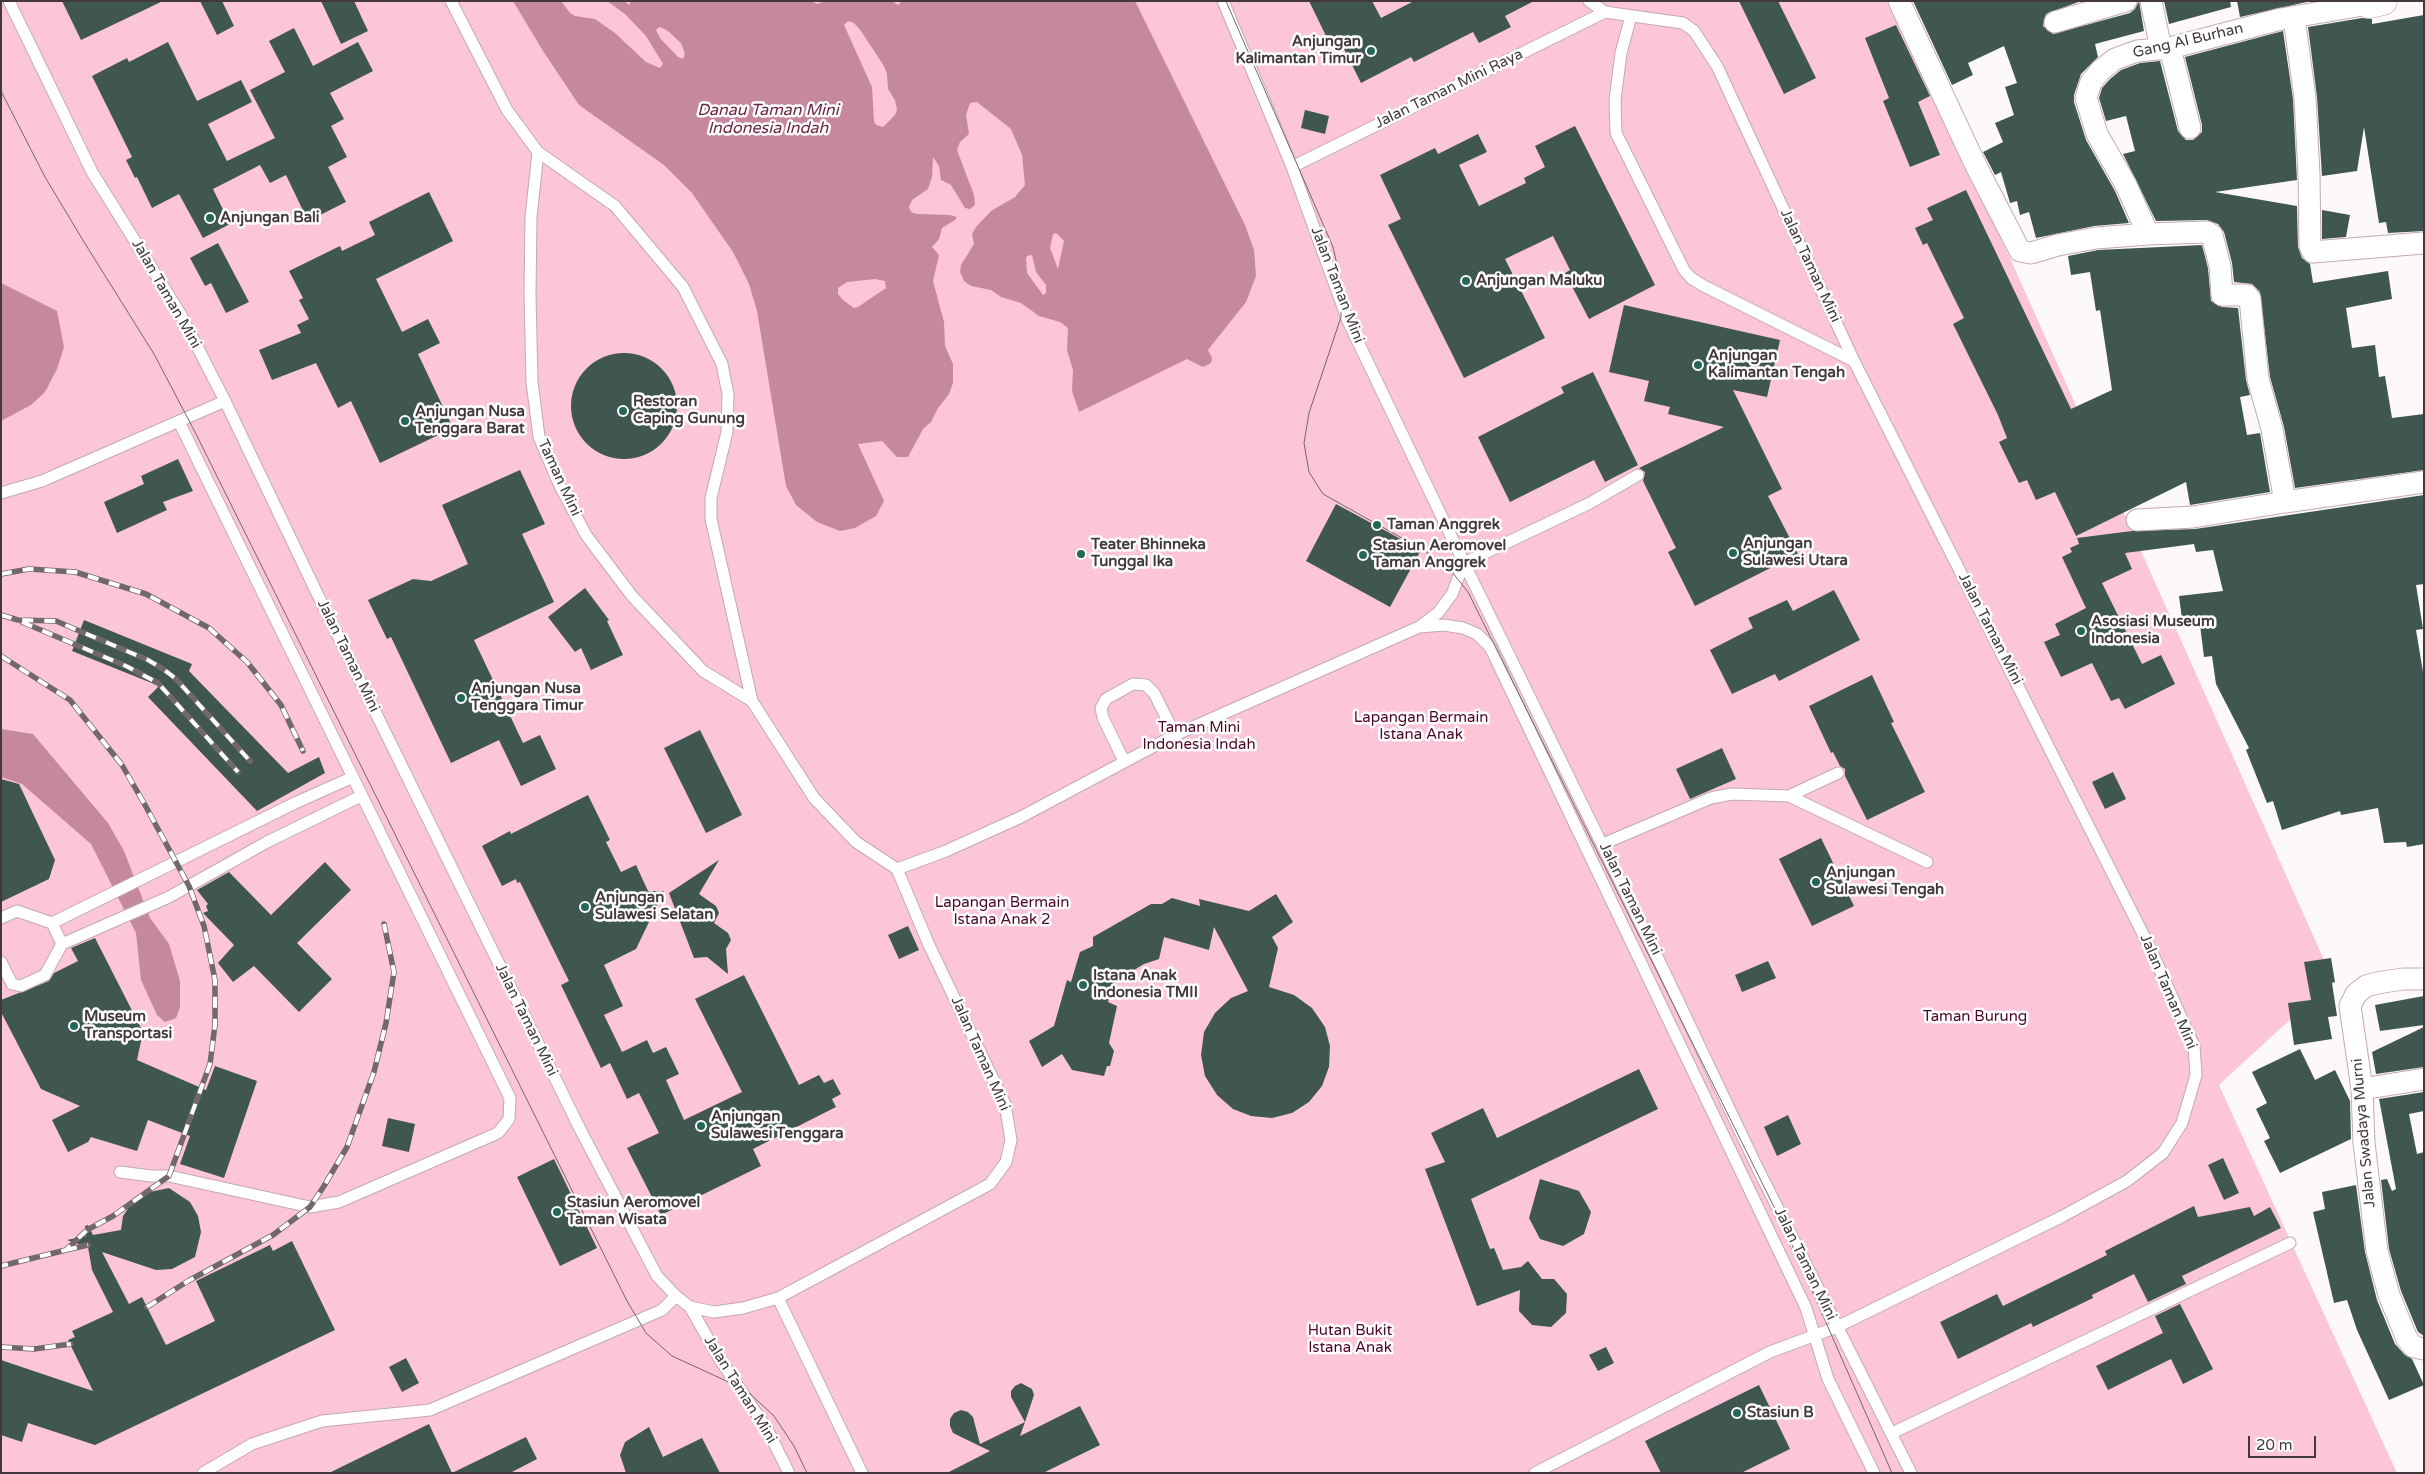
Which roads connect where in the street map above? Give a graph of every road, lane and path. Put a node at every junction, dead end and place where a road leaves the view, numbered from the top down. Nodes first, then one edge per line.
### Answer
1 (9, 1) edge
2 (450, 1) edge
3 (1223, 1) edge
4 (1589, 1) edge
5 (1899, 1) edge
6 (2126, 1) edge
7 (2150, 1) edge
8 (2374, 2) edge
9 (1605, 12) junction
10 (1631, 16) junction
11 (2294, 18) junction
12 (2055, 22) dead end
13 (2166, 48) junction
14 (2190, 128) dead end
15 (538, 152) junction
16 (1292, 167) junction
17 (2148, 234) junction
18 (2424, 243) edge
19 (1854, 361) junction
20 (225, 401) junction
21 (179, 422) junction
22 (1638, 475) dead end
23 (2424, 482) edge
24 (1, 493) edge
25 (2285, 502) junction
26 (2137, 520) dead end
27 (1464, 563) junction
28 (1418, 627) junction
29 (752, 700) junction
30 (1175, 735) junction
31 (1124, 761) junction
32 (1838, 773) dead end
33 (353, 777) junction
34 (362, 796) junction
35 (1790, 796) junction
36 (257, 822) junction
37 (267, 842) junction
38 (1603, 844) junction
39 (1927, 862) dead end
40 (897, 869) junction
41 (1, 918) edge
42 (52, 923) junction
43 (62, 944) junction
44 (1, 962) edge
45 (2424, 979) edge
46 (2424, 1079) edge
47 (2362, 1089) junction
48 (120, 1172) dead end
49 (2290, 1243) dead end
50 (676, 1296) junction
51 (778, 1298) junction
52 (690, 1307) junction
53 (1837, 1327) junction
54 (1814, 1334) junction
55 (2415, 1344) edge
56 (1892, 1433) junction
57 (203, 1473) edge
58 (789, 1473) edge
59 (862, 1473) edge
60 (1535, 1473) edge
61 (1874, 1473) edge
62 (1911, 1473) edge

1 - 20 lane, Jalan Taman Mini
2 - 15 lane
3 - 16 lane, Jalan Taman Mini
4 - 9 lane, Jalan Taman Mini
5 - 17 street
6 - 12 street
7 - 13 street
8 - 11 street, Gang Al Burhan
9 - 10 lane, Jalan Taman Mini
9 - 16 lane, Jalan Taman Mini Raya
10 - 19 lane, Jalan Taman Mini
10 - 19 lane
11 - 13 street, Gang Al Burhan
11 - 18 street
13 - 14 street
13 - 17 street, Gang Al Burhan
15 - 29 lane
15 - 29 lane, Taman Mini
16 - 27 lane, Jalan Taman Mini
17 - 25 street
19 - 53 lane, Jalan Taman Mini
20 - 21 lane
20 - 50 lane, Jalan Taman Mini
21 - 24 lane
21 - 33 lane
22 - 27 lane
23 - 25 street
25 - 26 street
27 - 28 lane, Jalan Taman Mini
27 - 38 lane, Jalan Taman Mini
28 - 30 lane, Jalan Taman Mini
28 - 54 lane, Jalan Taman Mini
29 - 40 lane
30 - 31 lane, Jalan Taman Mini
30 - 31 lane
31 - 40 lane, Jalan Taman Mini
32 - 35 lane
33 - 34 lane
33 - 36 lane
34 - 37 lane
34 - 48 lane
35 - 38 lane
35 - 39 lane
36 - 37 lane
36 - 42 lane
37 - 43 lane
38 - 53 lane, Jalan Taman Mini
40 - 51 lane, Jalan Taman Mini
41 - 42 lane
42 - 43 lane
43 - 44 lane
45 - 47 street, Jalan Swadaya Murni
46 - 47 street
47 - 55 street, Jalan Swadaya Murni
49 - 56 lane
50 - 52 lane, Jalan Taman Mini
50 - 57 lane
51 - 52 lane, Jalan Taman Mini
51 - 59 lane
52 - 58 lane, Jalan Taman Mini
53 - 54 lane
53 - 56 lane
54 - 60 lane, Jalan Taman Mini
54 - 61 lane, Jalan Taman Mini
56 - 62 lane

